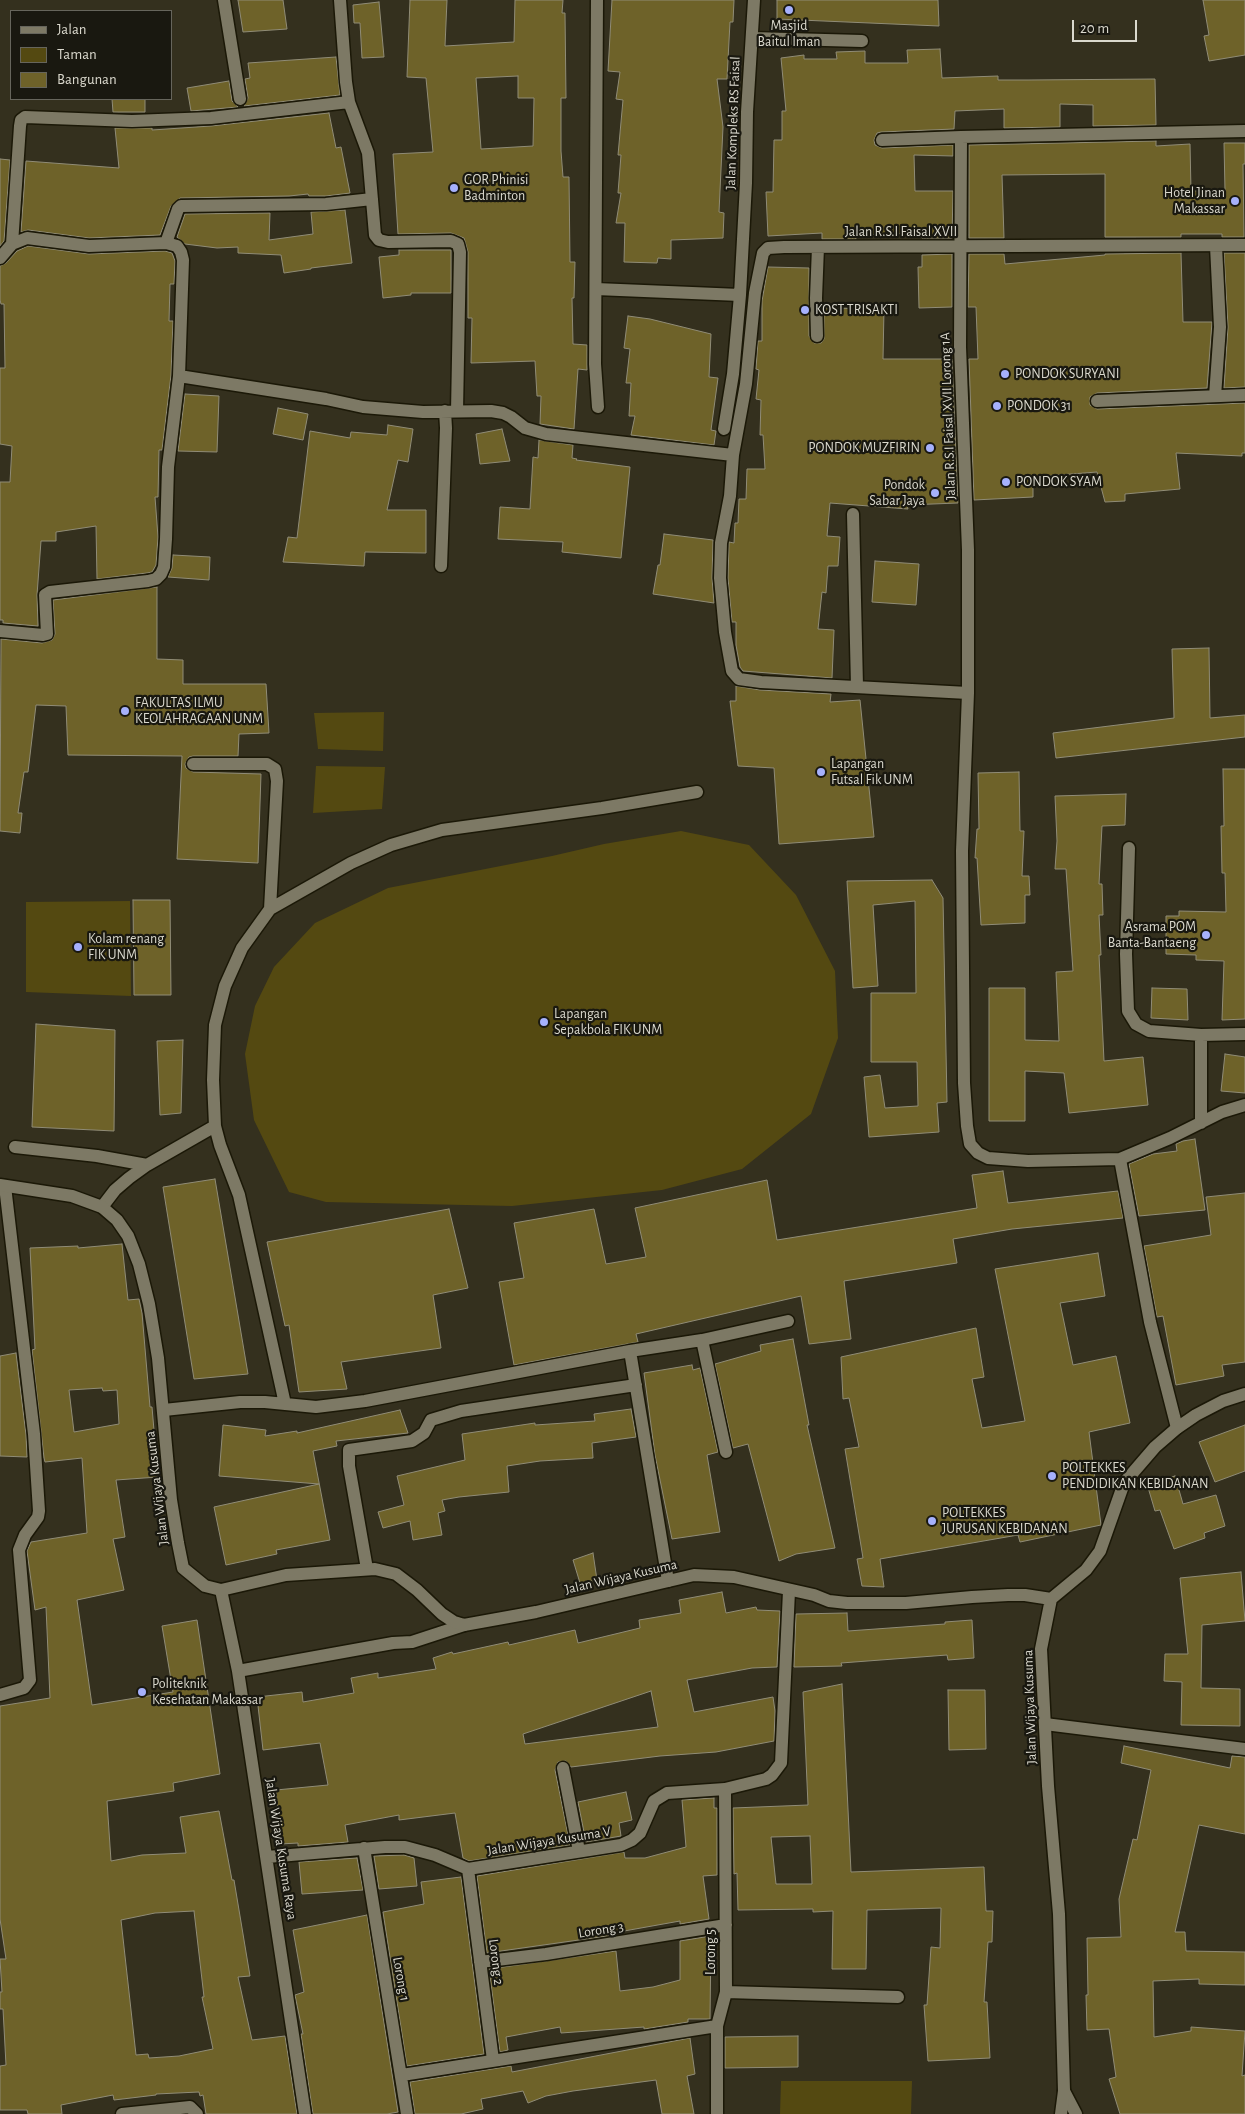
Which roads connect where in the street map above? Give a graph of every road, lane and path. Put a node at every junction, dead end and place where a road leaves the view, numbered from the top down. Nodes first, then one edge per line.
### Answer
1 (224, 0) edge
2 (340, 0) edge
3 (597, 0) edge
4 (754, 0) edge
5 (752, 38) junction
6 (862, 41) dead end
7 (240, 99) dead end
8 (349, 102) junction
9 (1245, 132) edge
10 (962, 137) junction
11 (882, 140) dead end
12 (372, 199) junction
13 (166, 243) junction
14 (12, 244) junction
15 (1245, 245) edge
16 (1216, 246) junction
17 (818, 247) junction
18 (960, 247) junction
19 (0, 258) edge
20 (596, 289) junction
21 (740, 295) junction
22 (817, 336) dead end
23 (179, 376) junction
24 (1245, 395) edge
25 (1215, 396) junction
26 (1097, 401) dead end
27 (598, 407) dead end
28 (451, 411) junction
29 (724, 429) dead end
30 (733, 455) junction
31 (853, 514) dead end
32 (441, 566) dead end
33 (0, 631) edge
34 (856, 686) junction
35 (968, 693) junction
36 (193, 764) dead end
37 (697, 792) dead end
38 (1129, 848) dead end
39 (270, 909) junction
40 (1201, 1034) junction
41 (1245, 1034) edge
42 (1245, 1106) edge
43 (1201, 1123) junction
44 (215, 1126) junction
45 (15, 1147) dead end
46 (1120, 1159) junction
47 (147, 1166) junction
48 (3, 1186) edge
49 (102, 1207) junction
50 (788, 1321) dead end
51 (702, 1340) junction
52 (630, 1351) junction
53 (636, 1384) junction
54 (1245, 1394) edge
55 (285, 1404) junction
56 (164, 1410) junction
57 (1177, 1428) junction
58 (726, 1452) dead end
59 (367, 1569) junction
60 (668, 1581) junction
61 (221, 1590) junction
62 (789, 1591) junction
63 (1051, 1599) junction
64 (464, 1626) junction
65 (238, 1671) junction
66 (0, 1695) edge
67 (1045, 1724) junction
68 (1245, 1749) edge
69 (563, 1768) dead end
70 (725, 1789) junction
71 (364, 1848) junction
72 (579, 1851) junction
73 (267, 1857) junction
74 (468, 1869) junction
75 (726, 1925) junction
76 (480, 1962) junction
77 (726, 1992) junction
78 (898, 1997) dead end
79 (717, 2026) junction
80 (493, 2060) junction
81 (402, 2075) junction
82 (1064, 2091) junction
83 (122, 2114) edge
84 (196, 2114) edge
85 (304, 2114) edge
86 (407, 2114) edge
87 (717, 2114) edge
88 (1061, 2114) edge
89 (1076, 2114) edge

1 - 7 street
2 - 8 street
3 - 20 street
4 - 5 street, Jalan Kompleks RS Faisal
5 - 6 street
5 - 21 street, Jalan Kompleks RS Faisal
8 - 12 street
8 - 14 street
9 - 10 street
10 - 11 street
10 - 18 street, Jalan R.S.I Faisal XVII Lorong 1A
12 - 13 street
12 - 28 street
13 - 14 street
13 - 23 street
14 - 19 street
15 - 16 street, Jalan R.S.I Faisal XVII
16 - 18 street, Jalan R.S.I Faisal XVII
16 - 25 street
17 - 18 street, Jalan R.S.I Faisal XVII
17 - 22 street
17 - 30 street, Jalan R.S.I Faisal XVII
18 - 35 street, Jalan R.S.I Faisal XVII Lorong 1A
20 - 21 street
20 - 27 street
21 - 29 street, Jalan Kompleks RS Faisal
23 - 28 street
23 - 33 street
24 - 25 street
25 - 26 street
28 - 30 street
28 - 32 street
30 - 34 street
31 - 34 street
34 - 35 street
35 - 46 street, Jalan R.S.I Faisal XVII Lorong 1A
36 - 39 street
37 - 39 street
38 - 40 street
39 - 44 street
40 - 41 street
40 - 43 street
42 - 43 street
43 - 46 street
44 - 47 street
44 - 55 street
45 - 47 street
46 - 57 street
47 - 49 street
48 - 49 street, Jalan Wijaya Kusuma
48 - 66 street
49 - 56 street, Jalan Wijaya Kusuma
50 - 51 street
51 - 52 street
51 - 58 street
52 - 53 street
52 - 55 street
53 - 59 street
53 - 60 street
54 - 57 street
55 - 56 street
56 - 61 street, Jalan Wijaya Kusuma
57 - 63 street
59 - 61 street
59 - 64 street
60 - 62 street, Jalan Wijaya Kusuma
60 - 64 street, Jalan Wijaya Kusuma
61 - 65 street, Jalan Wijaya Kusuma Raya
62 - 63 street, Jalan Wijaya Kusuma
62 - 70 street, Jalan Wijaya Kusuma V
63 - 67 street, Jalan Wijaya Kusuma
64 - 65 street, Jalan Wijaya Kusuma
65 - 73 street, Jalan Wijaya Kusuma Raya
67 - 68 street
67 - 82 street, Jalan Wijaya Kusuma
69 - 72 street
70 - 72 street, Jalan Wijaya Kusuma V
70 - 75 street, Lorong 5
71 - 73 street
71 - 74 street
71 - 81 street, Lorong 1
72 - 74 street, Jalan Wijaya Kusuma V
73 - 85 street, Jalan Wijaya Kusuma Raya
74 - 76 street, Lorong 2
75 - 76 street, Lorong 3
75 - 77 street, Lorong 5
76 - 80 street, Lorong 2
77 - 78 street
77 - 79 street, Lorong 5
79 - 80 street
79 - 87 street, Lorong 5
80 - 81 street
81 - 86 street, Lorong 1
82 - 88 street, Jalan Wijaya Kusuma
82 - 89 street
83 - 84 street

